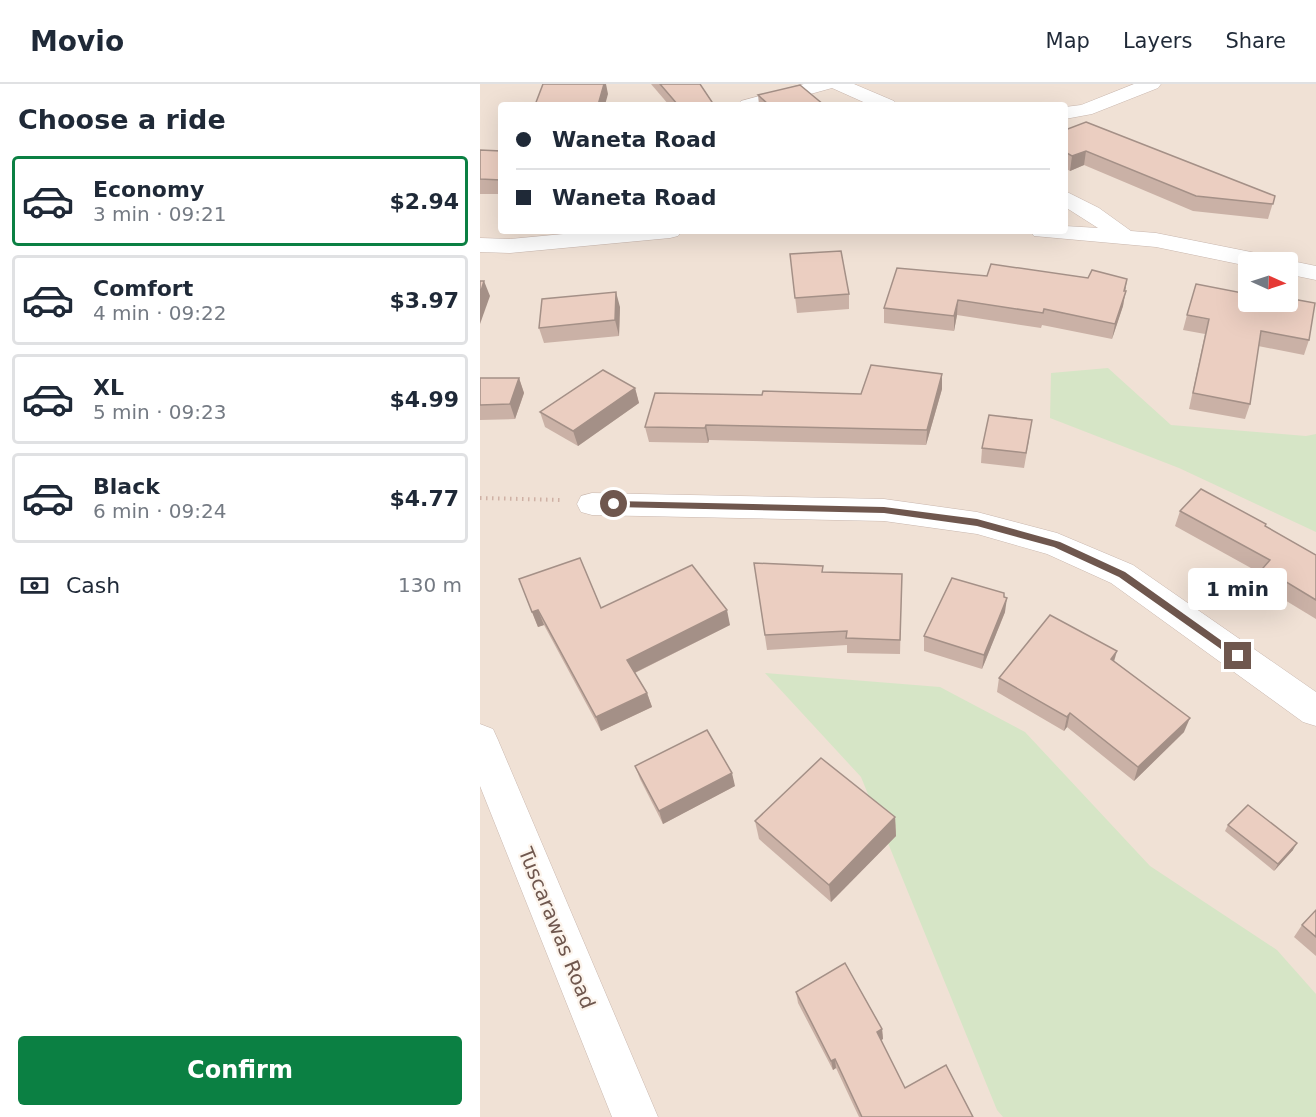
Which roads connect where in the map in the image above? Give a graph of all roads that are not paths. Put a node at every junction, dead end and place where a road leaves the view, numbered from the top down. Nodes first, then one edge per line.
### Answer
1 (826, 84) edge
2 (838, 84) edge
3 (1151, 84) edge
4 (759, 102) edge
5 (880, 102) edge
6 (1068, 113) edge
7 (1068, 200) edge
8 (1068, 233) edge
9 (638, 234) edge
10 (1126, 238) junction
11 (480, 245) edge
12 (1238, 256) edge
13 (1298, 269) edge
14 (1316, 273) edge
15 (592, 504) road end
16 (1316, 711) edge
17 (480, 740) edge
18 (635, 1117) edge

1 - 4 street
2 - 5 street
3 - 6 street
7 - 10 street
8 - 10 street
9 - 11 street
10 - 12 street
13 - 14 street
15 - 16 street
17 - 18 street, Tuscarawas Road

